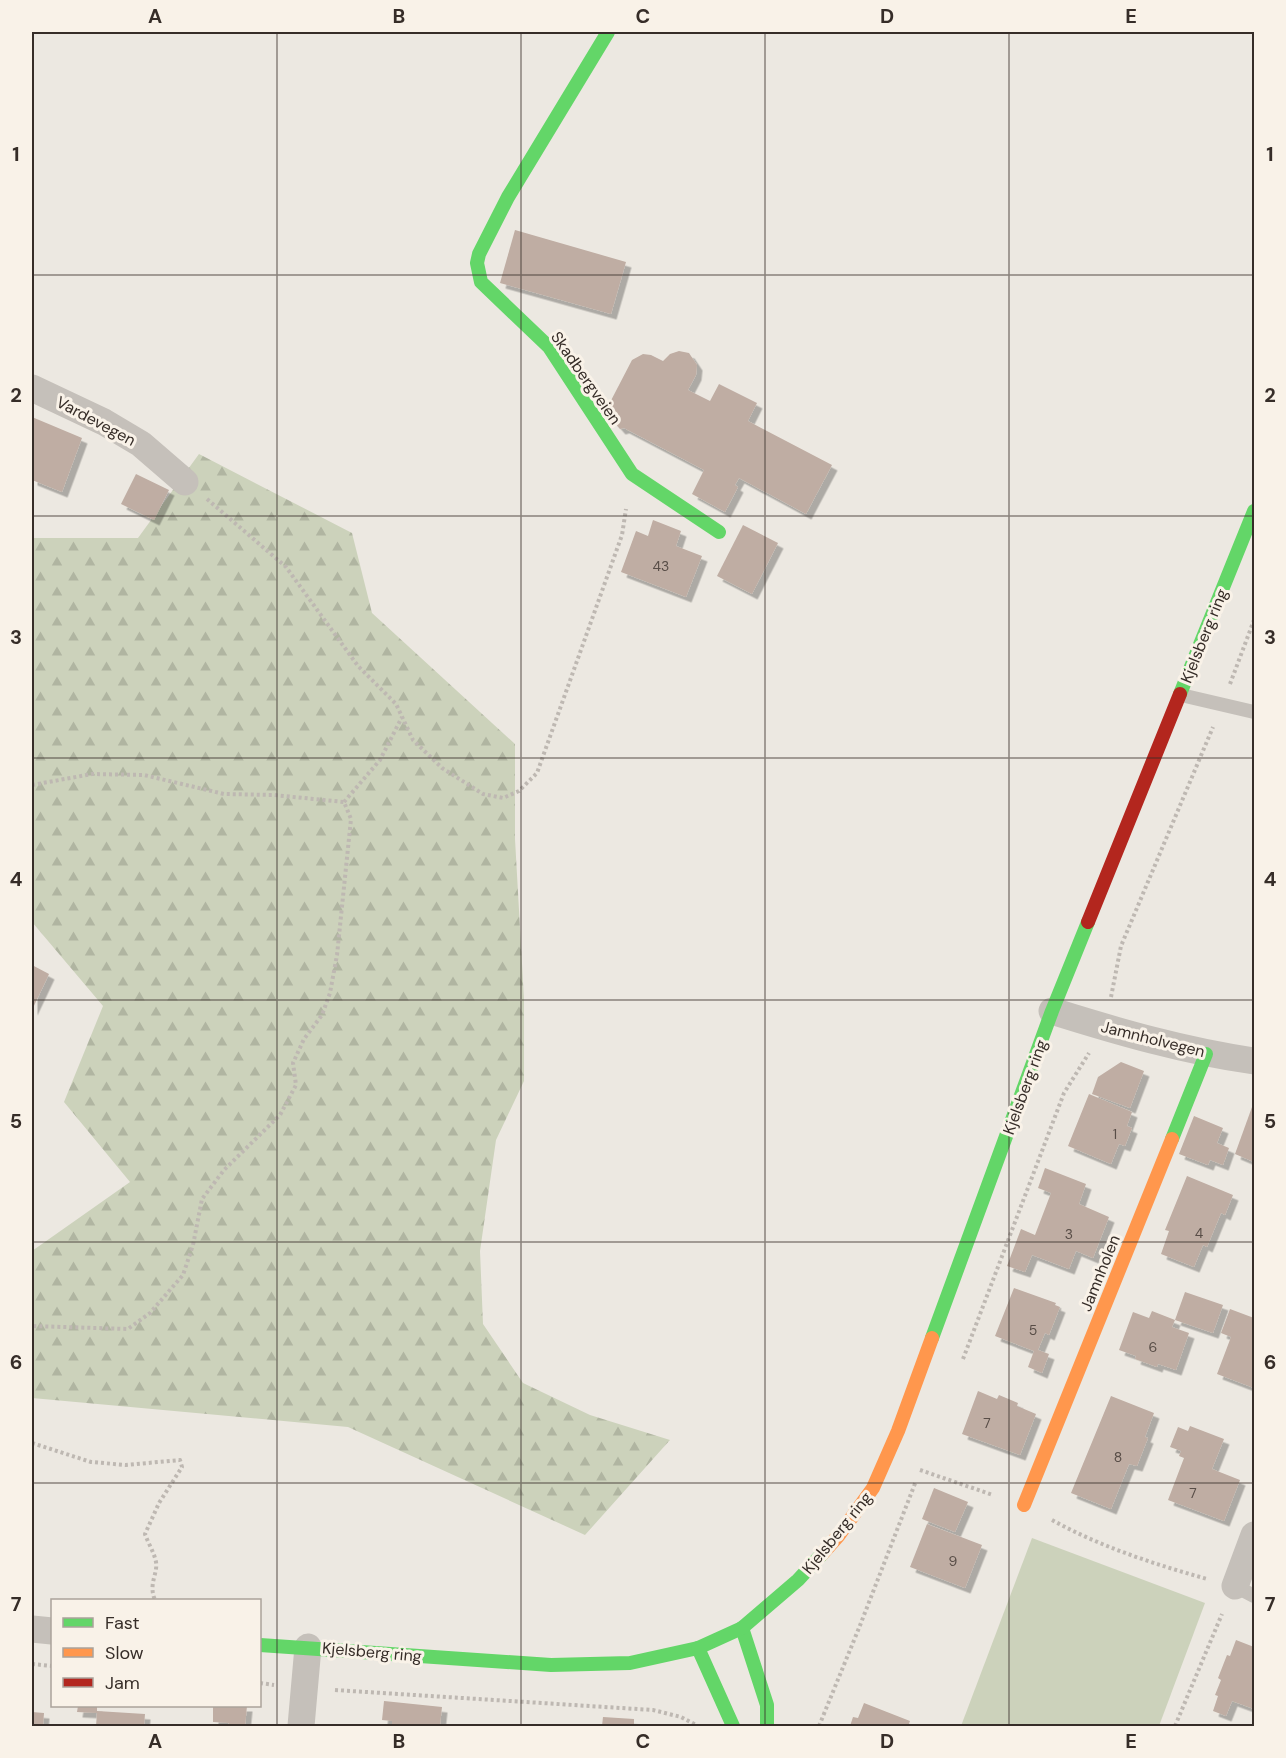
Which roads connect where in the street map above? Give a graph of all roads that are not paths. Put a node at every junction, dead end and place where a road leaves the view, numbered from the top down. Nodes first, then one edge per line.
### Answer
1 (608, 32) edge
2 (32, 388) edge
3 (185, 482) road end
4 (1254, 511) edge
5 (719, 532) dead end
6 (1181, 695) junction
7 (1254, 712) edge
8 (1053, 1011) junction
9 (1206, 1054) junction
10 (1254, 1061) edge
11 (1024, 1505) road end
12 (1254, 1535) edge
13 (1244, 1591) edge
14 (742, 1628) junction
15 (32, 1629) edge
16 (51, 1631) edge
17 (261, 1645) edge
18 (308, 1647) junction
19 (698, 1648) junction
20 (301, 1726) edge
21 (733, 1726) edge
22 (767, 1726) edge

1 - 5 street, Skadbergveien
2 - 3 street, Vardevegen
4 - 6 street, Kjelsberg ring
6 - 7 lane
6 - 8 street, Kjelsberg ring
8 - 9 street, Jamnholvegen
8 - 14 street, Kjelsberg ring
9 - 10 street, Jamnholvegen
9 - 11 street, Jamnholen
12 - 13 street
14 - 19 street, Kjelsberg ring
14 - 22 street
15 - 16 street
17 - 18 street, Kjelsberg ring
18 - 19 street, Kjelsberg ring
18 - 20 street
19 - 21 street

